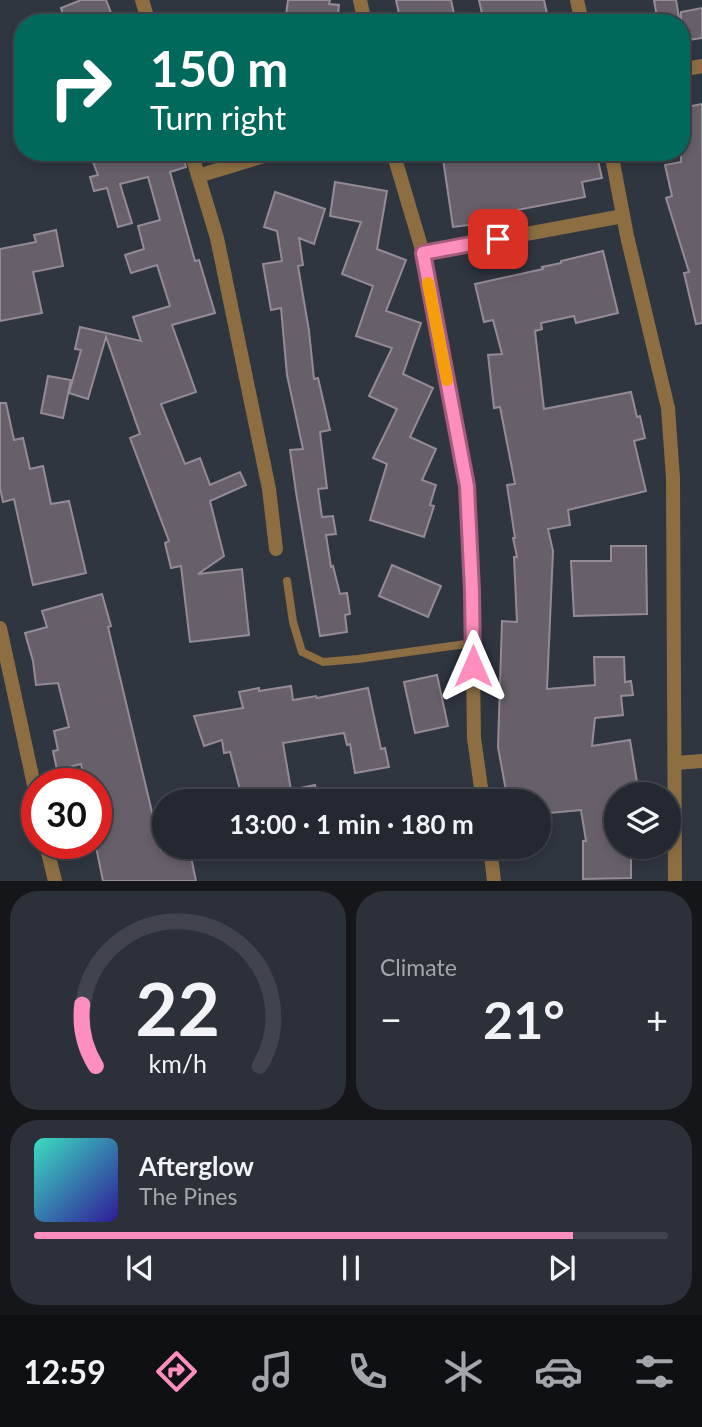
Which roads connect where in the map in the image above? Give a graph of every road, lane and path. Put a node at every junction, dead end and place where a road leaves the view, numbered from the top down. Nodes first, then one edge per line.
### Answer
1 (194, 161) edge
2 (247, 161) edge
3 (396, 161) edge
4 (613, 161) edge
5 (198, 176) junction
6 (623, 216) junction
7 (423, 253) junction
8 (276, 550) dead end
9 (287, 582) dead end
10 (0, 628) edge
11 (473, 643) junction
12 (702, 761) edge
13 (676, 763) junction
14 (30, 768) edge
15 (481, 789) edge
16 (50, 859) edge
17 (491, 859) edge
18 (55, 881) edge
19 (494, 881) edge
20 (676, 881) edge

1 - 5 street
2 - 5 street
3 - 7 street
4 - 6 street
5 - 8 street
6 - 7 street
6 - 13 street
7 - 11 street
9 - 11 lane
10 - 14 street
11 - 15 street
12 - 13 street
13 - 20 street
16 - 18 street
17 - 19 street

